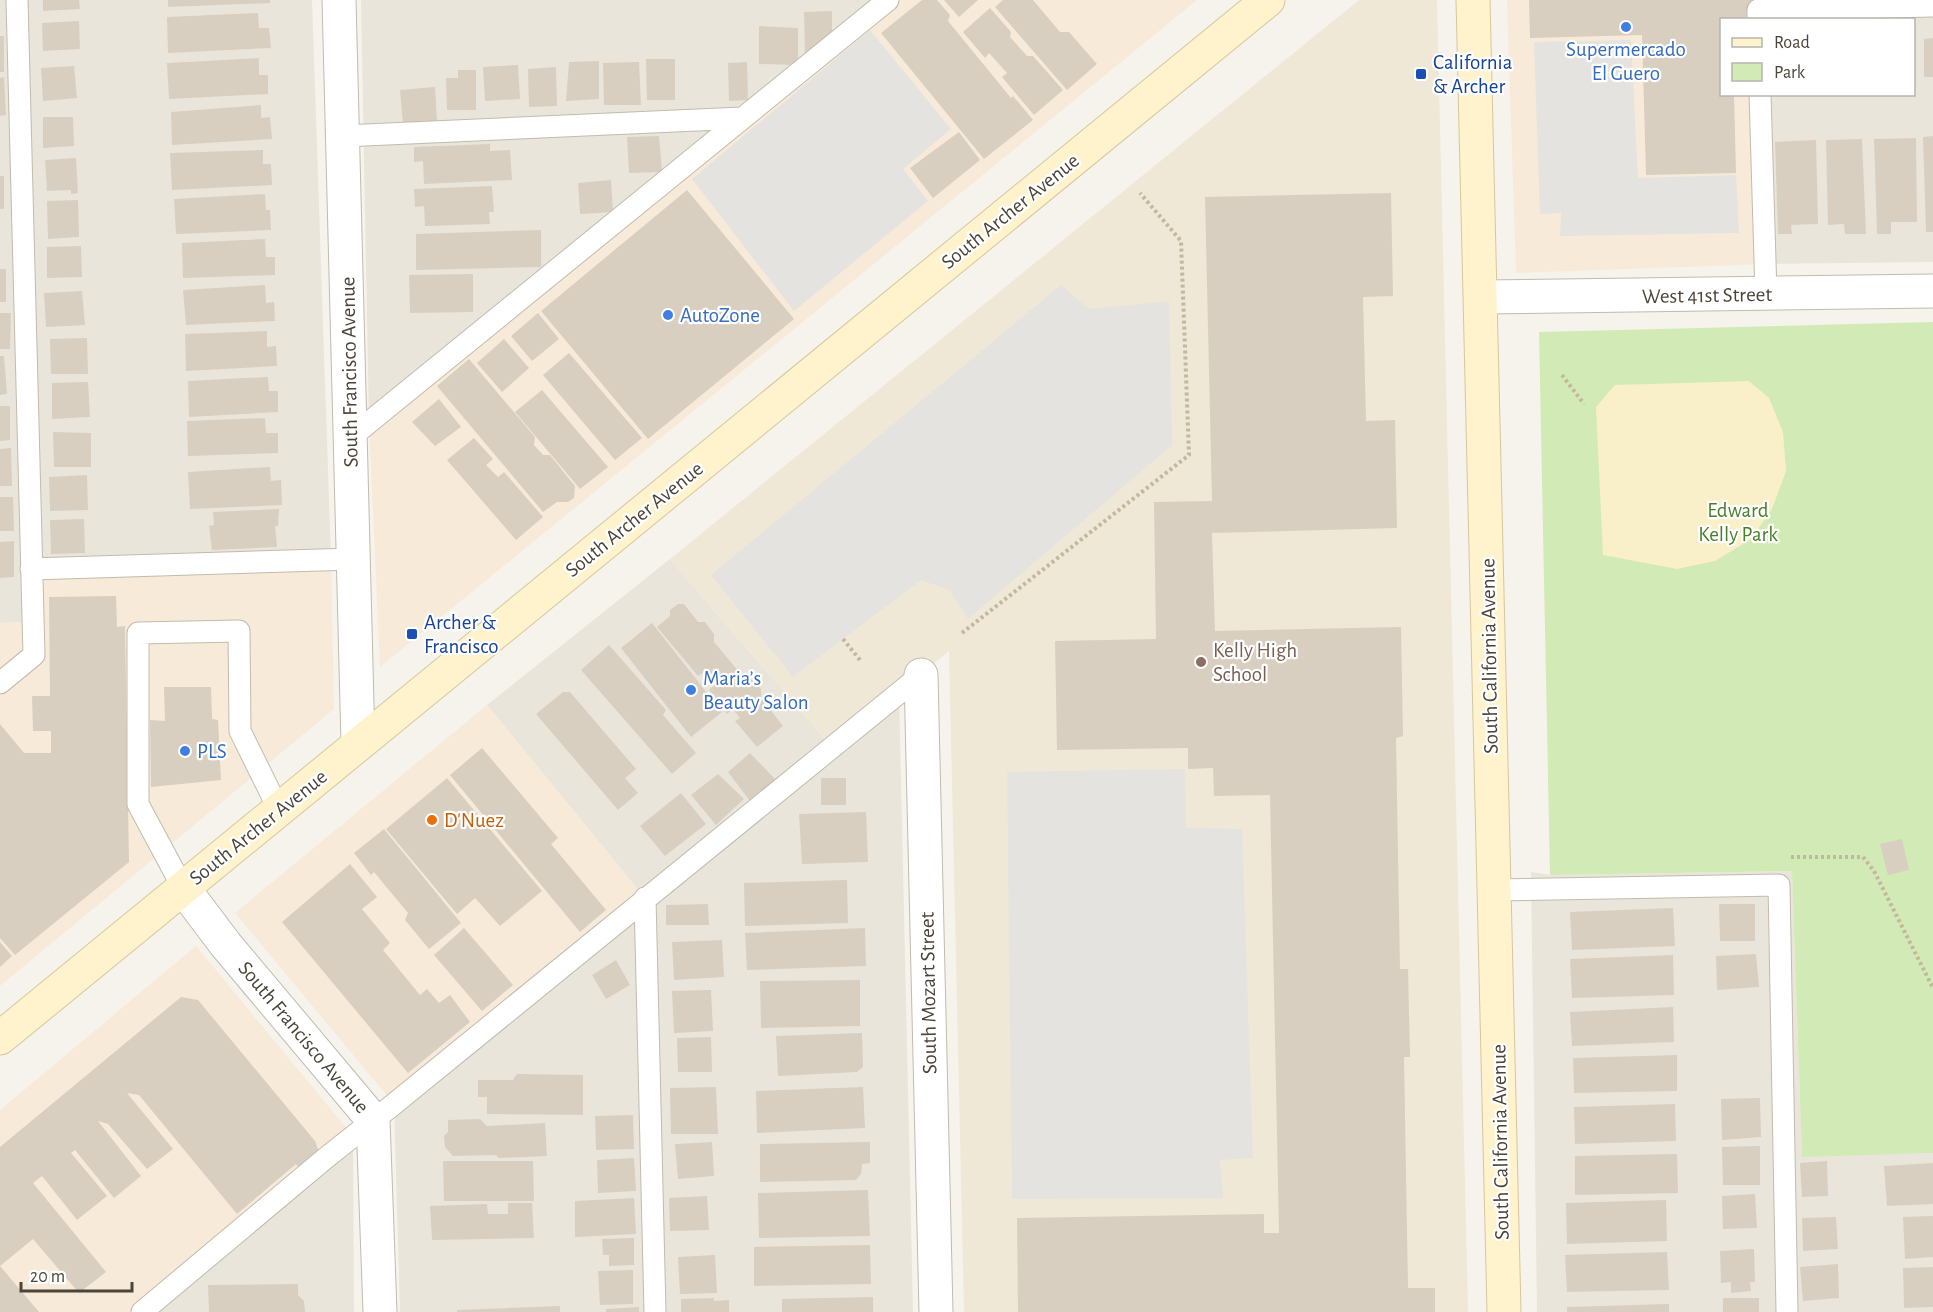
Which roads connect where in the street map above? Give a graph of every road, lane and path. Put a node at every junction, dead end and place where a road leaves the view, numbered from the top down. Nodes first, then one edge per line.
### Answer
1 (17, 0) edge
2 (339, 0) edge
3 (888, 0) edge
4 (1268, 0) edge
5 (1473, 0) edge
6 (1933, 6) edge
7 (1758, 18) edge
8 (1760, 96) edge
9 (742, 118) junction
10 (343, 136) junction
11 (1140, 193) dead end
12 (1933, 291) edge
13 (1766, 294) junction
14 (1480, 297) junction
15 (1562, 375) dead end
16 (1584, 404) dead end
17 (351, 437) junction
18 (354, 559) junction
19 (31, 569) junction
20 (962, 633) dead end
21 (843, 639) dead end
22 (860, 660) dead end
23 (921, 675) joint
24 (0, 683) edge
25 (358, 744) junction
26 (279, 810) junction
27 (183, 888) junction
28 (1494, 890) junction
29 (645, 898) junction
30 (0, 1038) edge
31 (374, 1120) junction
32 (142, 1312) edge
33 (380, 1312) edge
34 (656, 1312) edge
35 (936, 1312) edge
36 (1504, 1312) edge
37 (1787, 1312) edge

1 - 19 lane
2 - 10 street, South Francisco Avenue
3 - 9 lane
4 - 25 main road, South Archer Avenue
5 - 14 main road, South California Avenue
6 - 7 lane
8 - 13 lane
9 - 10 lane
9 - 17 lane
10 - 17 street, South Francisco Avenue
11 - 20 path
12 - 13 street, West 41st Street
13 - 14 street, West 41st Street
14 - 28 main road, South California Avenue
15 - 16 path
17 - 18 street, South Francisco Avenue
18 - 19 lane
18 - 25 street, South Francisco Avenue
19 - 24 lane
21 - 22 path
23 - 29 lane
23 - 35 street, South Mozart Street
25 - 26 main road, South Archer Avenue
26 - 27 main road, South Archer Avenue
26 - 27 lane
27 - 30 main road, South Archer Avenue
27 - 31 street, South Francisco Avenue
28 - 36 main road, South California Avenue
28 - 37 lane
29 - 31 lane
29 - 34 lane
31 - 32 lane
31 - 33 street, South Francisco Avenue

